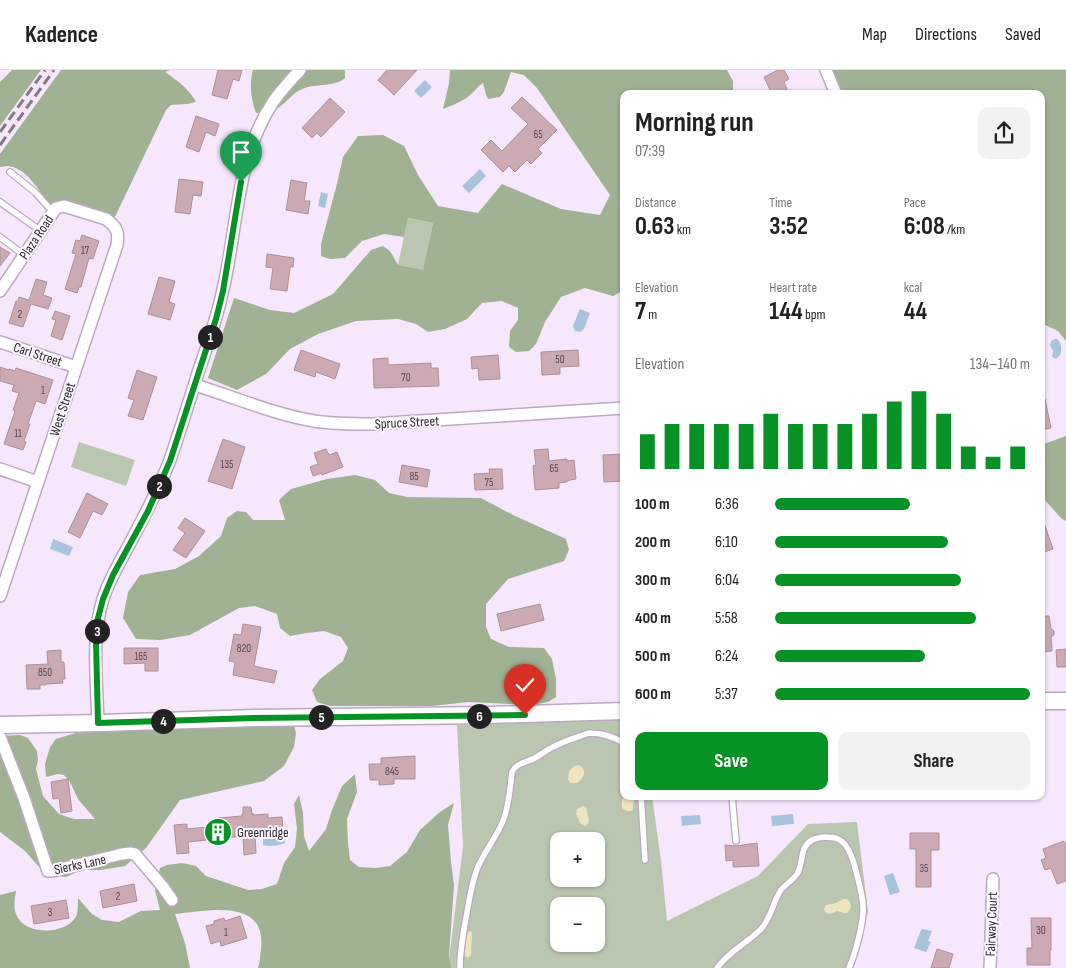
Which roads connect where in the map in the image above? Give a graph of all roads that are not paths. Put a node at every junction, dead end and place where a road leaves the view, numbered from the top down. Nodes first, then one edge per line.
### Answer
1 (300, 70) edge
2 (826, 70) edge
3 (834, 90) edge
4 (10, 172) dead end
5 (0, 202) edge
6 (53, 212) junction
7 (112, 223) joint
8 (41, 231) junction
9 (0, 237) edge
10 (24, 255) junction
11 (0, 291) edge
12 (0, 342) edge
13 (76, 367) junction
14 (194, 385) junction
15 (620, 408) edge
16 (0, 469) edge
17 (38, 482) junction
18 (0, 596) edge
19 (1045, 701) edge
20 (1066, 701) edge
21 (620, 711) edge
22 (98, 723) junction
23 (0, 725) edge
24 (0, 737) edge
25 (620, 741) edge
26 (641, 800) edge
27 (732, 800) edge
28 (736, 841) dead end
29 (645, 860) dead end
30 (993, 879) dead end
31 (172, 900) dead end
32 (460, 968) edge
33 (717, 968) edge
34 (849, 968) edge
35 (990, 968) edge

1 - 14 street
2 - 3 street
4 - 6 lane
5 - 8 lane
6 - 7 street, Plaza Road
6 - 8 street, Plaza Road
7 - 13 street, West Street
8 - 10 street, Plaza Road
9 - 10 lane
10 - 11 street, Plaza Road
12 - 13 street, Carl Street
13 - 17 street, West Street
14 - 15 street, Spruce Street
14 - 22 street
16 - 17 street
17 - 18 street, West Street
19 - 20 main road
21 - 22 main road
22 - 23 main road
24 - 31 street, Sierks Lane
25 - 32 lane
26 - 29 lane
27 - 28 lane
30 - 35 street, Fairway Court
33 - 34 lane

